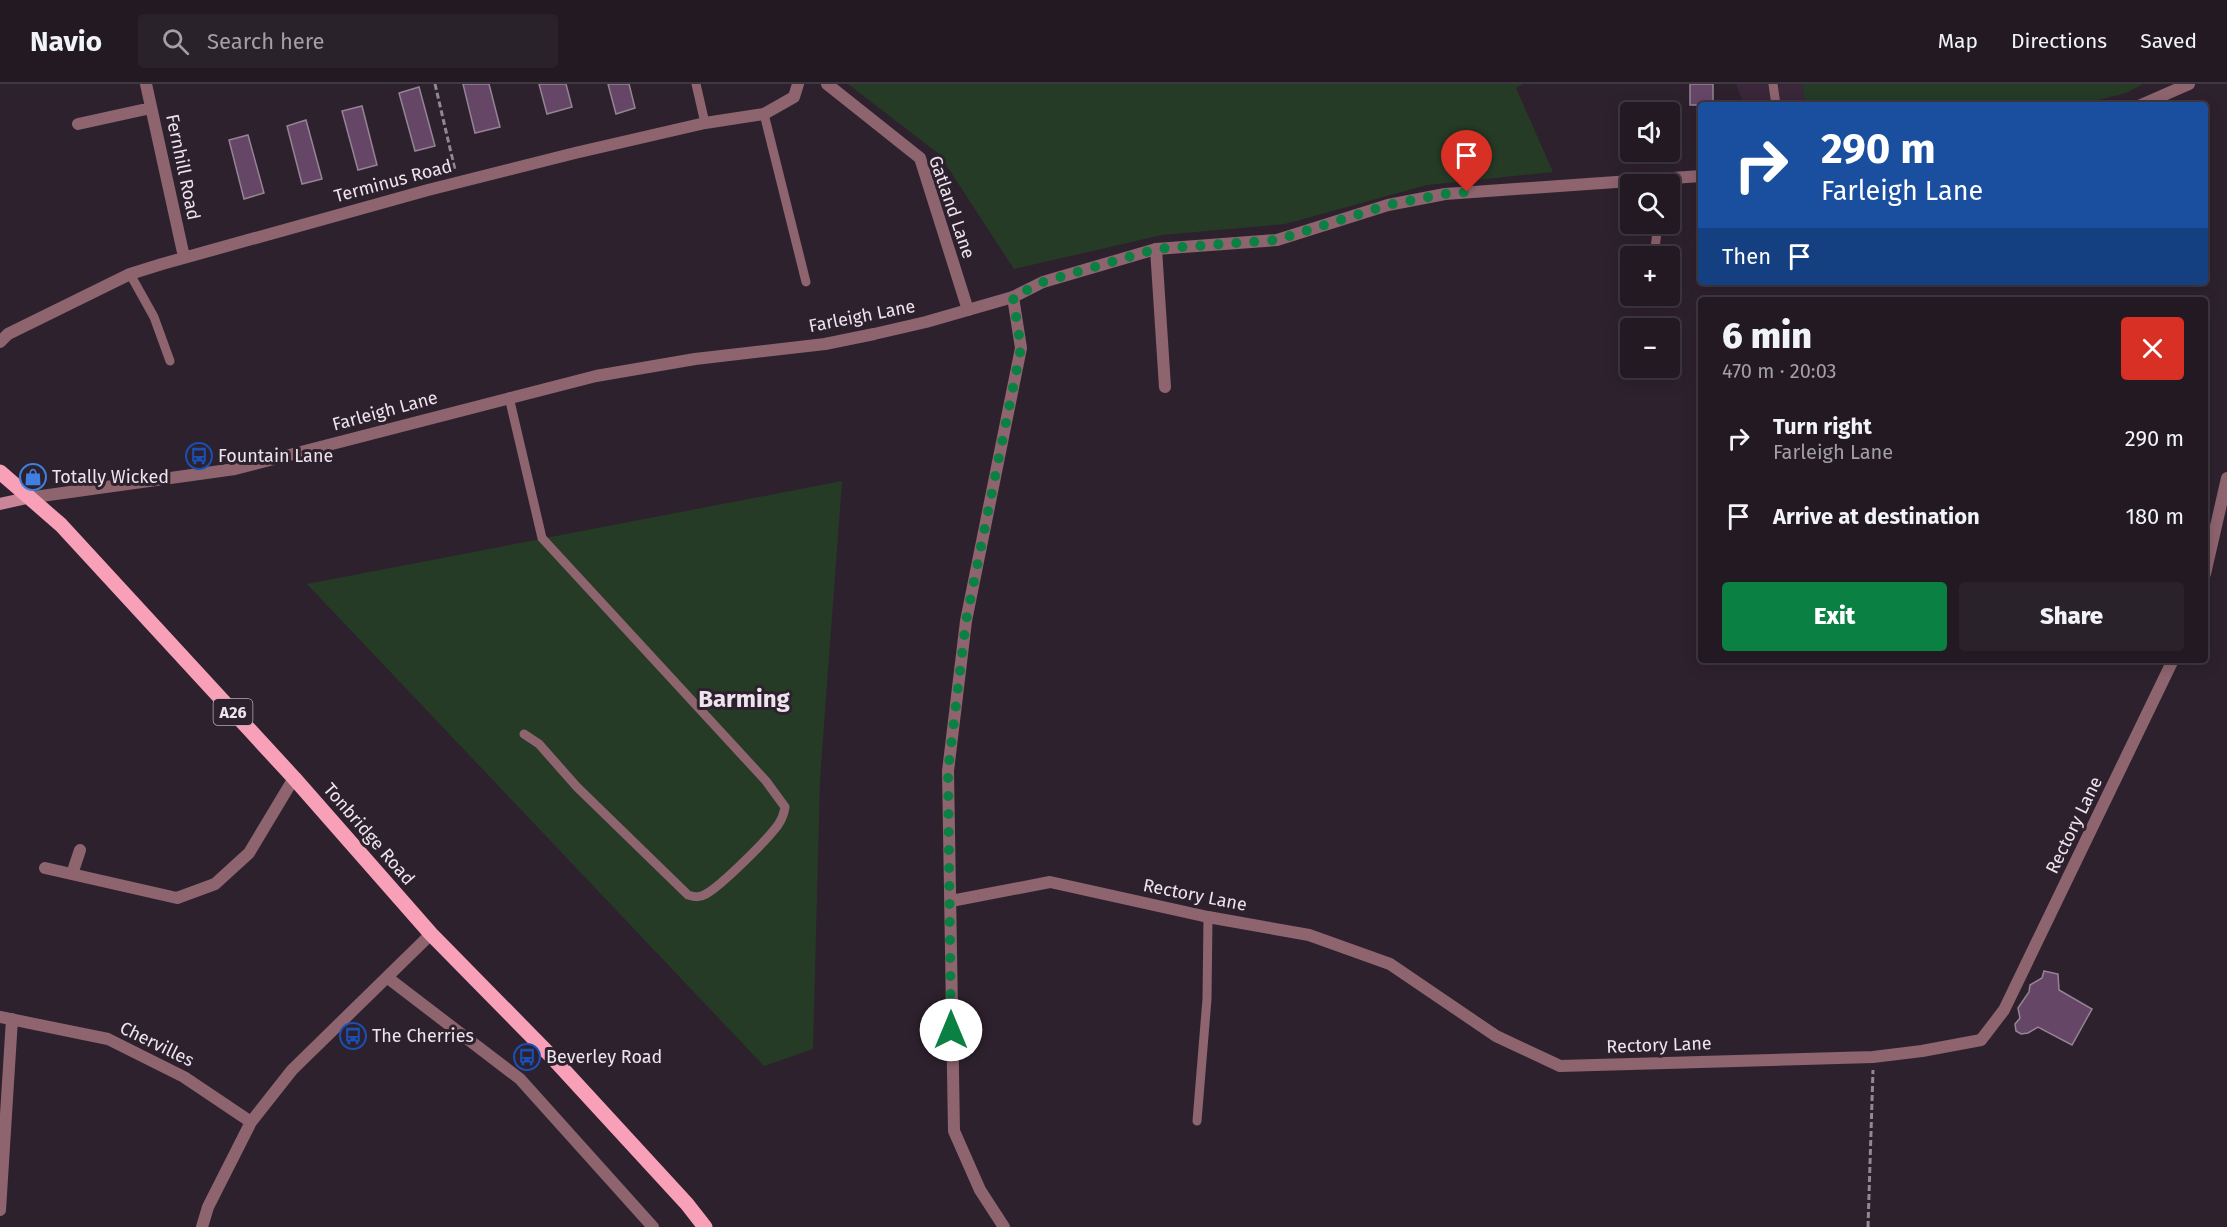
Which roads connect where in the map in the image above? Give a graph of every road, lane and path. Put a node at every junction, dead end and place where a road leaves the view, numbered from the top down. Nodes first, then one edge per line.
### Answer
1 (146, 84) edge
2 (435, 84) edge
3 (696, 84) edge
4 (798, 84) edge
5 (827, 84) edge
6 (1773, 84) edge
7 (2189, 84) edge
8 (1776, 102) edge
9 (2148, 102) edge
10 (151, 108) junction
11 (764, 114) junction
12 (705, 123) junction
13 (78, 124) dead end
14 (1698, 176) edge
15 (1680, 179) edge
16 (458, 182) junction
17 (1620, 184) edge
18 (1156, 249) junction
19 (184, 257) junction
20 (130, 274) junction
21 (807, 282) dead end
22 (1013, 297) junction
23 (968, 310) junction
24 (0, 342) edge
25 (170, 362) dead end
26 (1166, 387) dead end
27 (508, 397) junction
28 (0, 472) edge
29 (2227, 478) edge
30 (27, 498) junction
31 (0, 504) edge
32 (2208, 561) edge
33 (2172, 663) edge
34 (524, 734) dead end
35 (294, 778) junction
36 (80, 850) dead end
37 (45, 868) dead end
38 (72, 874) junction
39 (951, 901) junction
40 (1208, 917) junction
41 (431, 934) junction
42 (388, 978) junction
43 (6, 1018) edge
44 (1873, 1057) junction
45 (1197, 1121) dead end
46 (251, 1122) junction
47 (0, 1210) edge
48 (202, 1227) edge
49 (653, 1227) edge
50 (705, 1227) edge
51 (1004, 1227) edge
52 (1868, 1227) edge

1 - 10 street, Fernhill Road
2 - 16 path
3 - 12 lane
4 - 11 street, Terminus Road
5 - 23 street, Gatland Lane
6 - 8 lane
7 - 9 street
10 - 13 street
10 - 19 street, Fernhill Road
11 - 12 street, Terminus Road
11 - 21 lane
12 - 16 street, Terminus Road
14 - 15 street, Farleigh Lane
16 - 19 street, Terminus Road
17 - 18 street, Farleigh Lane
18 - 22 street, Farleigh Lane
18 - 26 street
19 - 20 street, Terminus Road
20 - 24 street, Terminus Road
20 - 25 lane
22 - 23 street, Farleigh Lane
22 - 39 street
23 - 27 street, Farleigh Lane
27 - 30 street, Farleigh Lane
27 - 34 lane
28 - 30 main road, Tonbridge Road / A26
29 - 32 street
30 - 31 main road
30 - 35 main road, Tonbridge Road / A26
33 - 44 street, Rectory Lane
35 - 38 street
35 - 41 main road, Tonbridge Road / A26
36 - 38 street
37 - 38 street
39 - 40 street, Rectory Lane
39 - 51 street
40 - 44 street, Rectory Lane
40 - 45 lane
41 - 42 street
41 - 50 main road, Tonbridge Road / A26
42 - 46 street
42 - 49 street
43 - 46 street, Chervilles
43 - 47 street
44 - 52 path
46 - 48 street

